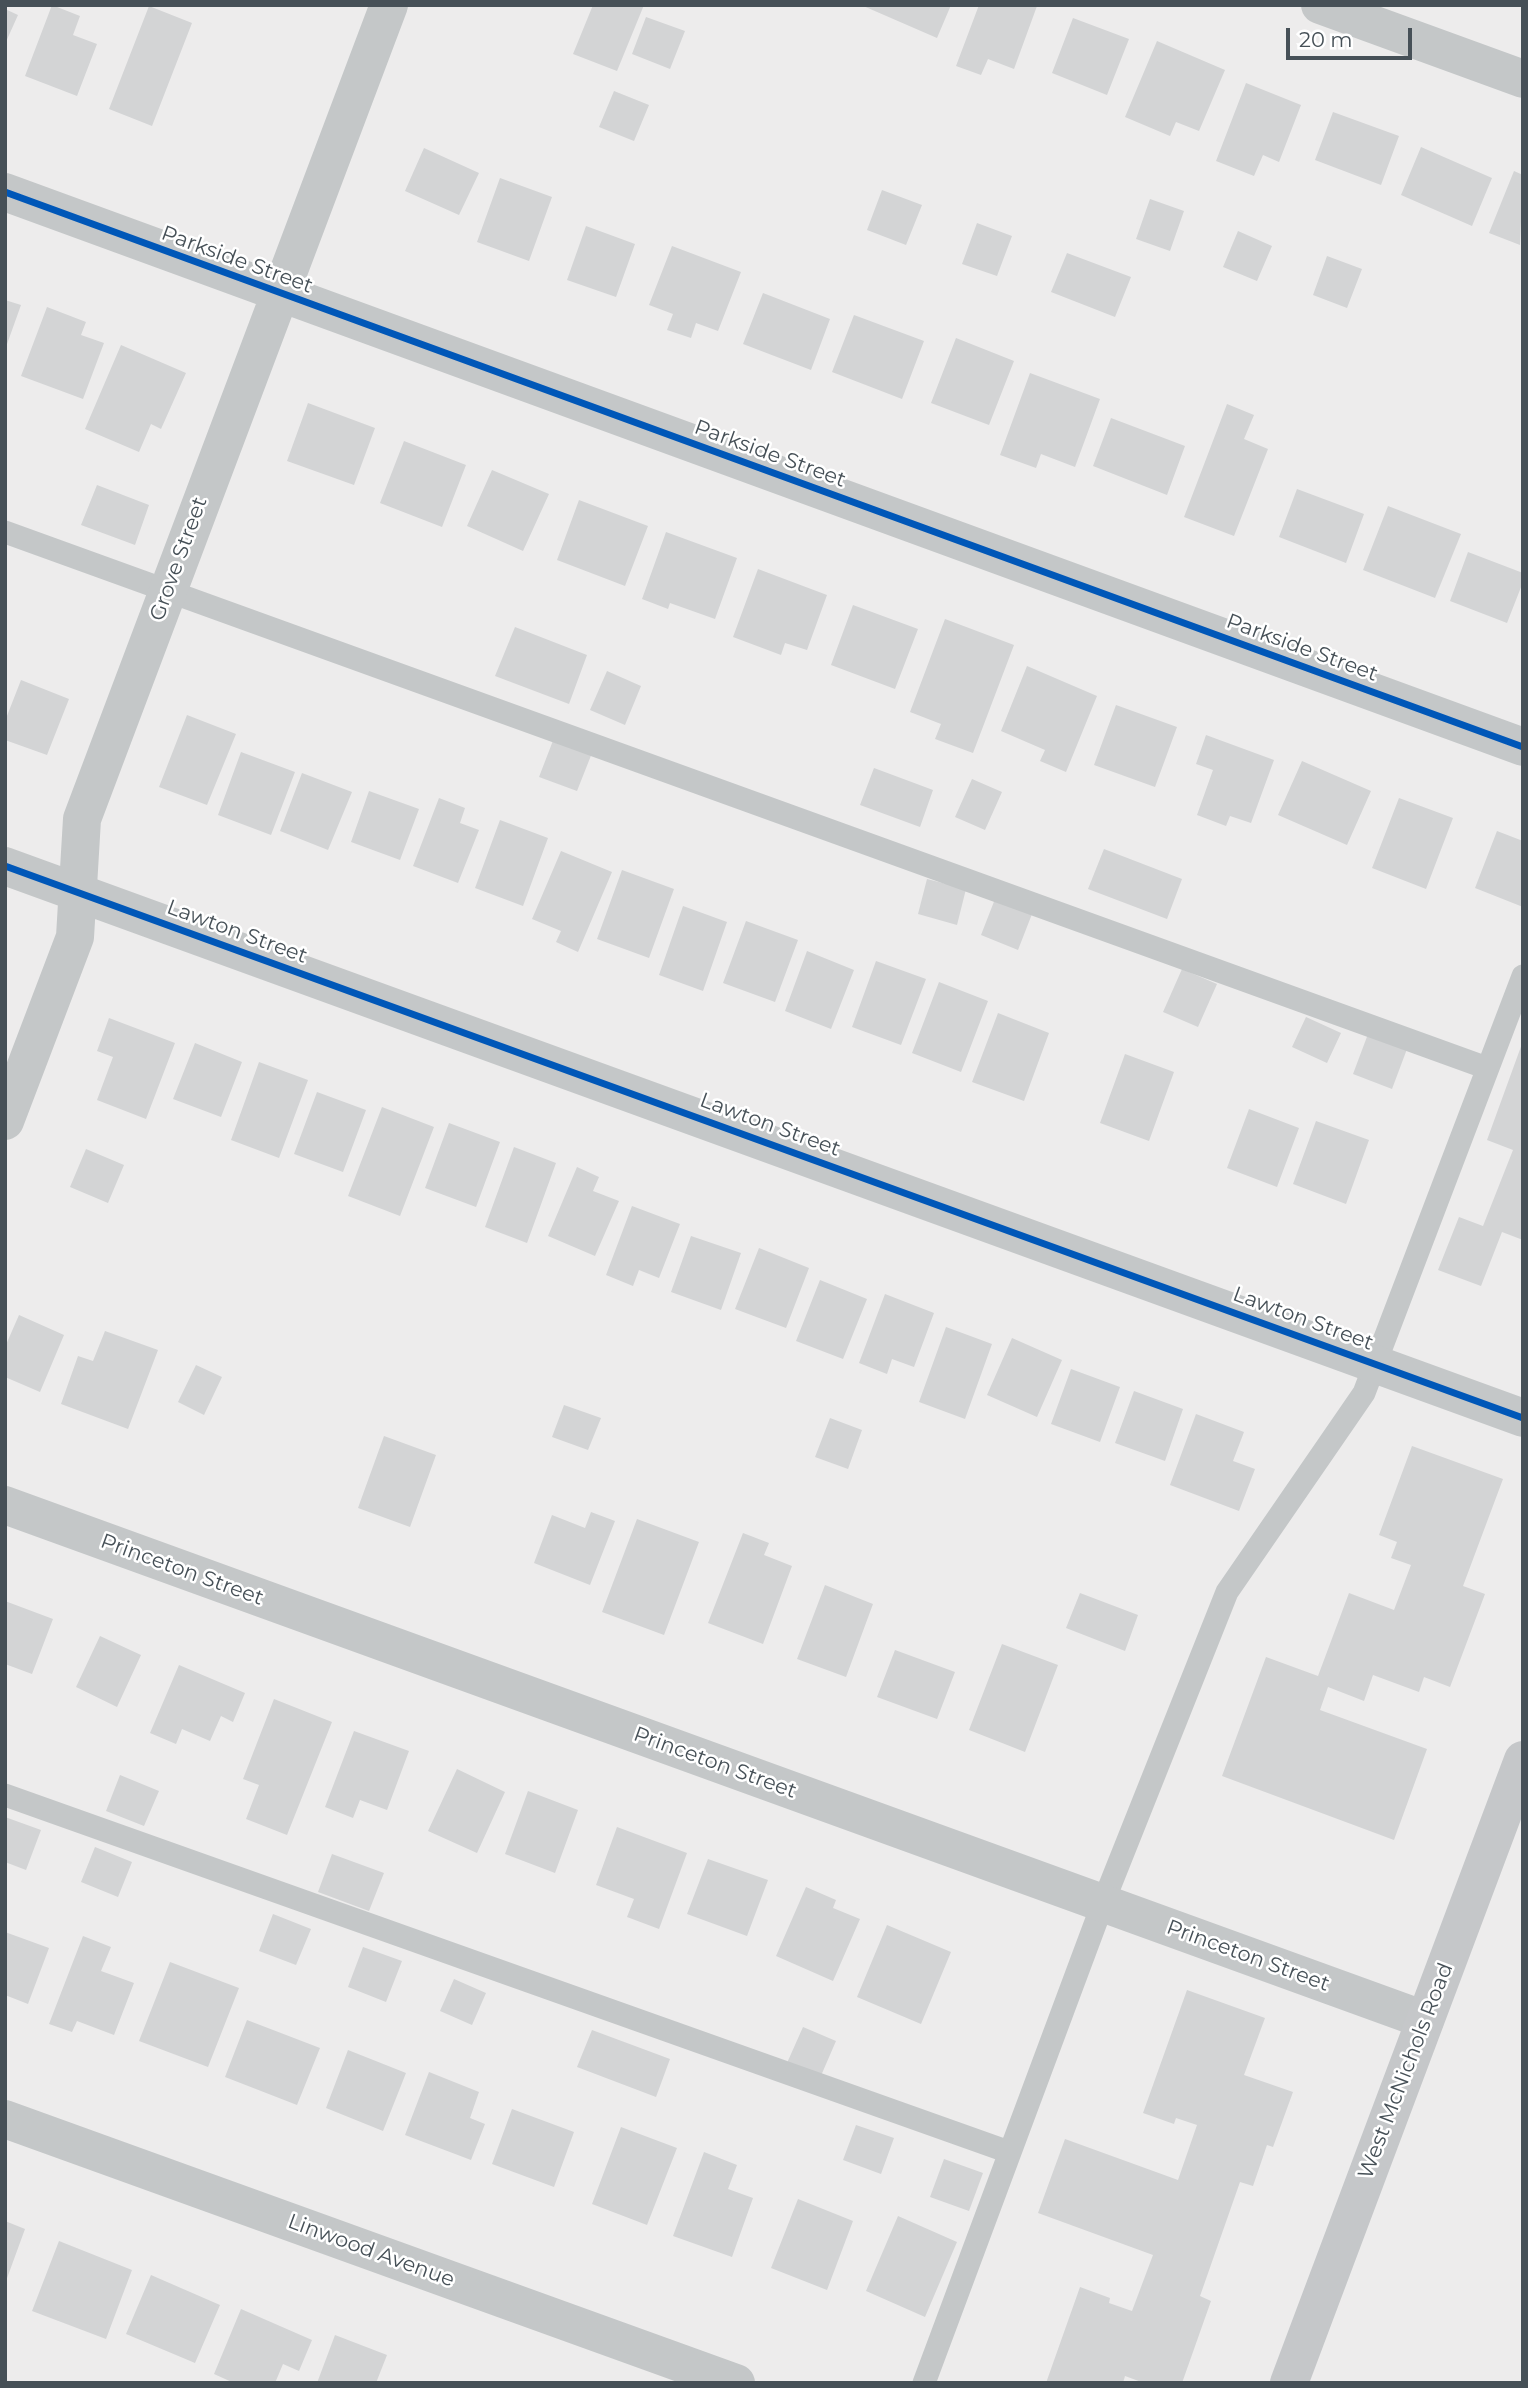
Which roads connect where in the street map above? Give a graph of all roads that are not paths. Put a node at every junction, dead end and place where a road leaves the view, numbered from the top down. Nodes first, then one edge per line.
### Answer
1 (388, 5) edge
2 (1320, 5) edge
3 (1523, 79) edge
4 (5, 192) edge
5 (277, 294) junction
6 (5, 531) edge
7 (167, 591) junction
8 (1523, 747) edge
9 (5, 866) edge
10 (78, 893) junction
11 (1523, 976) edge
12 (1487, 1068) junction
13 (5, 1121) edge
14 (1374, 1363) junction
15 (1523, 1418) edge
16 (5, 1505) edge
17 (1523, 1760) edge
18 (5, 1795) edge
19 (1102, 1903) junction
20 (1425, 2020) junction
21 (5, 2119) edge
22 (1009, 2152) junction
23 (736, 2383) edge
24 (924, 2383) edge
25 (1289, 2383) edge

1 - 5 street, Grove Street
2 - 3 street
4 - 5 street, Parkside Street
5 - 7 street, Grove Street
5 - 8 street, Parkside Street
6 - 7 lane
7 - 10 street, Grove Street
7 - 12 lane
9 - 10 street, Lawton Street
10 - 13 street, Grove Street
10 - 14 street, Lawton Street
11 - 12 lane
12 - 14 lane
14 - 15 street, Lawton Street
14 - 19 lane
16 - 19 street, Princeton Street
17 - 20 main road, West McNichols Road
18 - 22 lane
19 - 20 street, Princeton Street
19 - 22 lane
20 - 25 main road, West McNichols Road
21 - 23 street, Linwood Avenue
22 - 24 lane

